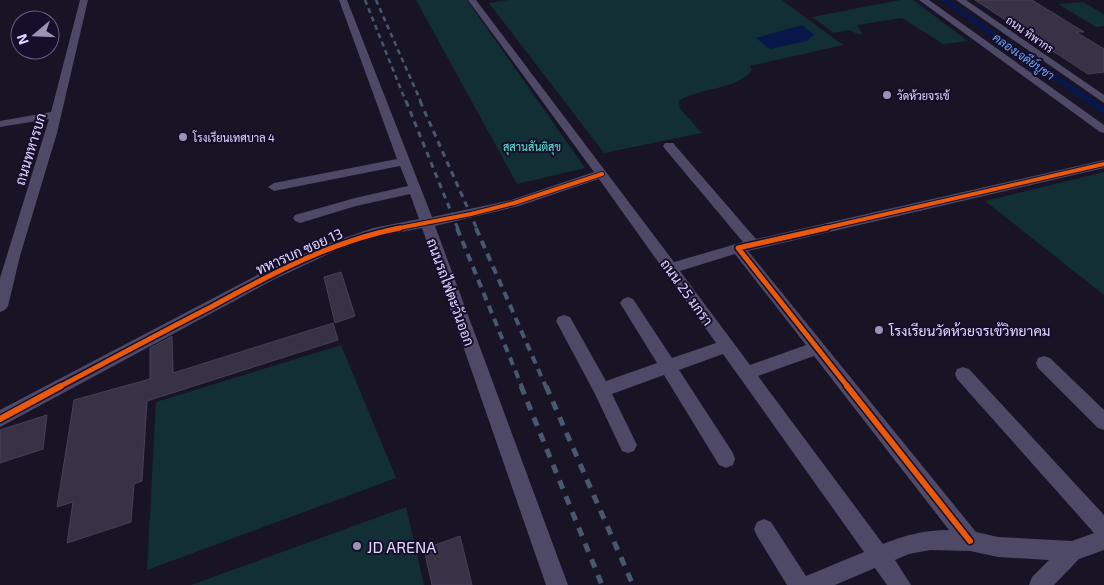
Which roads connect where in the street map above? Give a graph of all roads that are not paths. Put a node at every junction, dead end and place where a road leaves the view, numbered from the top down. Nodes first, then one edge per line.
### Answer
1 (84, 0) edge
2 (343, 0) edge
3 (472, 0) edge
4 (923, 0) edge
5 (960, 0) edge
6 (1104, 100) edge
7 (56, 114) junction
8 (0, 124) edge
9 (1104, 130) edge
10 (669, 146) dead end
11 (404, 161) junction
12 (1104, 164) edge
13 (602, 174) junction
14 (274, 186) dead end
15 (415, 190) junction
16 (300, 218) dead end
17 (426, 223) junction
18 (746, 246) junction
19 (6, 255) edge
20 (670, 269) junction
21 (628, 303) dead end
22 (0, 306) edge
23 (564, 321) dead end
24 (726, 346) junction
25 (817, 348) junction
26 (1044, 363) dead end
27 (668, 368) junction
28 (746, 373) junction
29 (963, 374) dead end
30 (602, 390) junction
31 (0, 419) edge
32 (1104, 422) edge
33 (628, 445) dead end
34 (726, 459) dead end
35 (764, 530) dead end
36 (1104, 530) edge
37 (1104, 540) edge
38 (970, 541) junction
39 (1072, 552) junction
40 (878, 557) junction
41 (557, 585) edge
42 (799, 585) edge
43 (810, 585) edge
44 (900, 585) edge
45 (1040, 585) edge

1 - 7 street, ถนนทหารบก
2 - 11 street, ถนนรถไฟตะวันออก
3 - 13 street, ถนน 25 มกรา
4 - 9 street
5 - 6 street, ถนน ทิพากร
7 - 8 street
7 - 19 street, ถนนทหารบก
10 - 18 street
11 - 14 street
11 - 15 street, ถนนรถไฟตะวันออก
12 - 18 street
13 - 17 street, ทหารบก ซอย 13
13 - 20 street, ถนน 25 มกรา
15 - 16 street
15 - 17 street, ถนนรถไฟตะวันออก
17 - 31 street, ทหารบก ซอย 13
17 - 41 street, ถนนรถไฟตะวันออก
18 - 20 street
18 - 25 street
19 - 22 street, ถนนทหารบก
20 - 24 street, ถนน 25 มกรา
21 - 27 street
23 - 30 street
24 - 27 street
24 - 28 street, ถนน 25 มกรา
25 - 28 street
25 - 38 street
26 - 32 street
27 - 30 street
27 - 34 street
28 - 40 street, ถนน 25 มกรา
29 - 36 street
30 - 33 street
35 - 42 street
37 - 39 street
38 - 39 street
38 - 40 street
39 - 45 street
40 - 43 street
40 - 44 street, ถนน 25 มกรา

